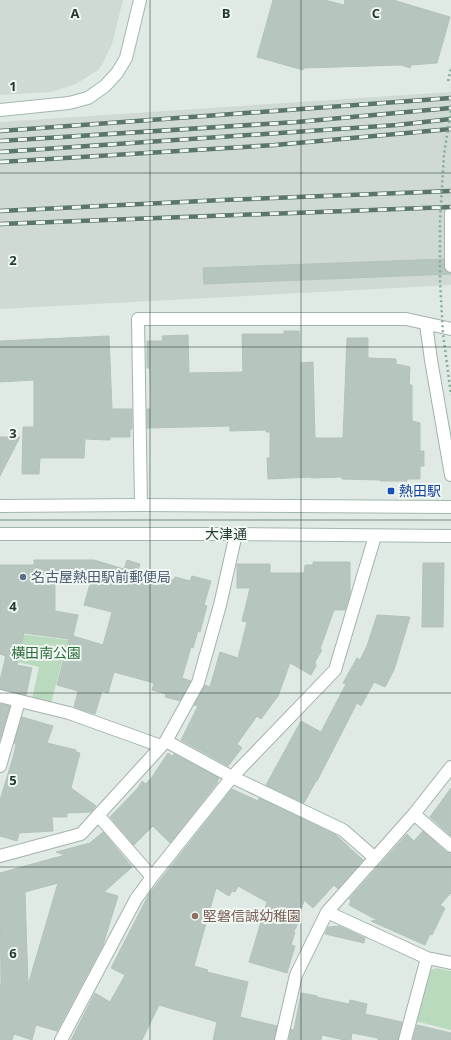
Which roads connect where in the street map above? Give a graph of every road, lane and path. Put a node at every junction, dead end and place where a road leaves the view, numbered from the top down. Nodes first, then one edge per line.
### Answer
1 (140, 0) edge
2 (451, 68) edge
3 (448, 81) dead end
4 (0, 110) edge
5 (451, 111) edge
6 (451, 213) edge
7 (451, 266) edge
8 (426, 324) junction
9 (451, 329) edge
10 (451, 395) edge
11 (451, 475) edge
12 (141, 505) junction
13 (0, 506) edge
14 (451, 507) edge
15 (236, 534) junction
16 (0, 536) edge
17 (375, 536) junction
18 (451, 536) edge
19 (0, 696) edge
20 (19, 701) junction
21 (164, 744) junction
22 (0, 766) edge
23 (451, 767) edge
24 (232, 776) junction
25 (414, 814) junction
26 (98, 815) junction
27 (451, 846) edge
28 (0, 856) edge
29 (375, 858) junction
30 (152, 877) junction
31 (327, 912) junction
32 (427, 958) junction
33 (451, 963) edge
34 (61, 1040) edge
35 (281, 1040) edge
36 (406, 1040) edge

1 - 4 street
2 - 3 path
5 - 10 path, bridge
6 - 7 street
8 - 9 street
8 - 11 street
8 - 12 street
12 - 13 street, 大津通
12 - 14 street, 大津通
15 - 16 street, 大津通
15 - 17 street, 大津通
15 - 21 street
17 - 18 street, 大津通
17 - 24 street
19 - 20 street
20 - 21 street
20 - 22 street
21 - 24 street
21 - 26 street
23 - 25 street
24 - 29 street
24 - 30 street
25 - 27 street
25 - 29 street
26 - 28 street
26 - 30 street
29 - 31 street
30 - 34 street
31 - 32 street
31 - 35 street
32 - 33 street
32 - 36 street

